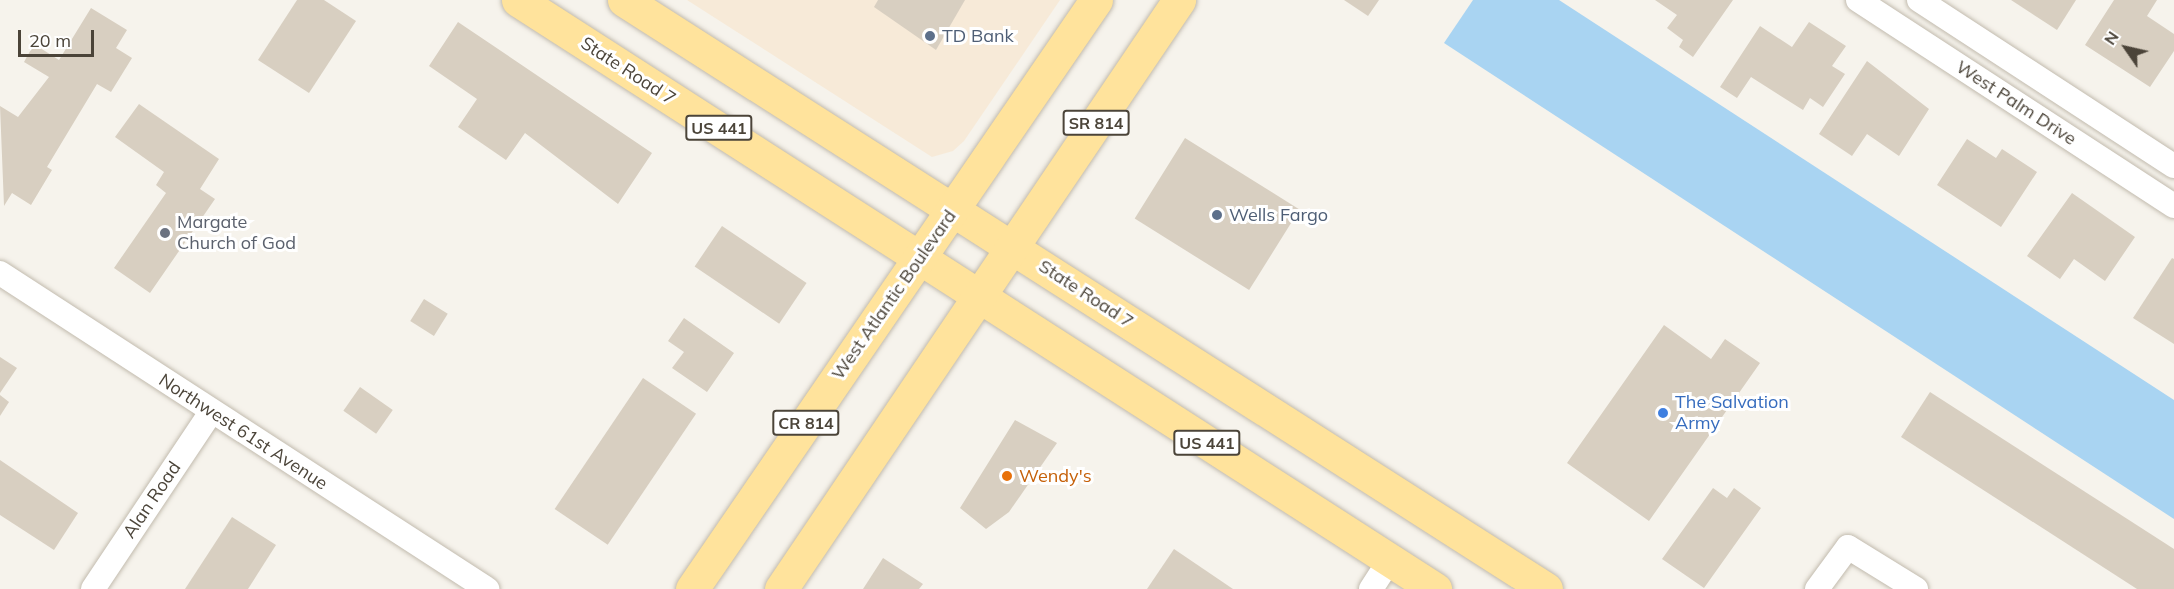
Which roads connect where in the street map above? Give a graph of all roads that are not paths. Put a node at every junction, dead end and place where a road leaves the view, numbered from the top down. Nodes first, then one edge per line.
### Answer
1 (518, 0) edge
2 (624, 0) edge
3 (1096, 0) edge
4 (1179, 0) edge
5 (1858, 0) edge
6 (1904, 0) edge
7 (1919, 0) edge
8 (1890, 21) junction
9 (2174, 166) edge
10 (2174, 206) edge
11 (953, 211) junction
12 (1012, 247) junction
13 (920, 257) junction
14 (0, 273) edge
15 (979, 296) junction
16 (211, 412) junction
17 (1390, 560) junction
18 (93, 589) edge
19 (487, 589) edge
20 (692, 589) edge
21 (781, 589) edge
22 (1371, 589) edge
23 (1435, 589) edge
24 (1546, 589) edge
25 (1817, 589) edge
26 (1916, 589) edge

1 - 13 main road, State Road 7 / US 441
2 - 11 main road, State Road 7
3 - 11 main road, West Atlantic Boulevard
4 - 12 main road, SR 814
5 - 8 street, West Palm Drive
6 - 8 street
7 - 9 street, West Palm Drive
8 - 10 street, West Palm Drive
11 - 12 main road, State Road 7
11 - 13 main road, West Atlantic Boulevard
12 - 15 main road, SR 814
12 - 24 main road, State Road 7
13 - 15 main road, State Road 7 / US 441
13 - 20 main road, West Atlantic Boulevard / CR 814
14 - 16 street, Northwest 61st Avenue
15 - 17 main road, State Road 7 / US 441
15 - 21 main road
16 - 18 street, Alan Road
16 - 19 street, Northwest 61st Avenue
17 - 22 street
17 - 23 main road, State Road 7 / US 441
25 - 26 street

